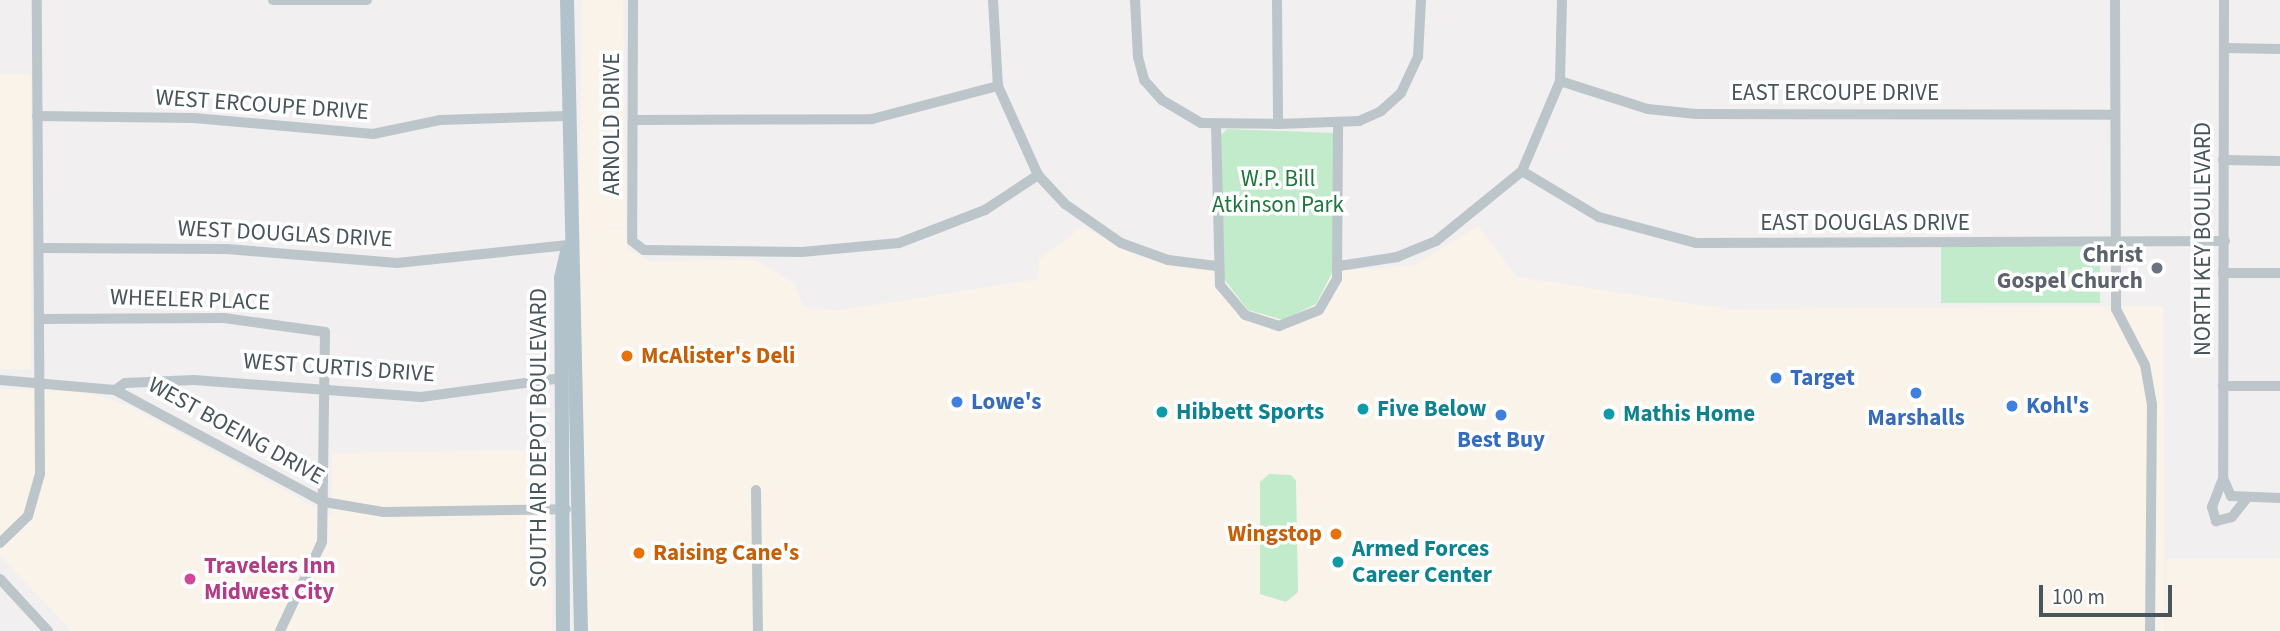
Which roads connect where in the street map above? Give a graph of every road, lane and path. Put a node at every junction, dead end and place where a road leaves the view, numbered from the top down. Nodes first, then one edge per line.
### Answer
1 (37, 0) edge
2 (273, 0) edge
3 (367, 0) edge
4 (567, 0) edge
5 (633, 0) edge
6 (993, 0) edge
7 (1135, 0) edge
8 (1277, 0) edge
9 (1422, 0) edge
10 (1562, 0) edge
11 (2115, 0) edge
12 (2224, 0) edge
13 (2225, 48) junction
14 (2280, 49) edge
15 (1560, 81) junction
16 (998, 86) junction
17 (2115, 115) junction
18 (37, 116) junction
19 (567, 116) junction
20 (634, 120) junction
21 (1216, 124) junction
22 (1278, 124) junction
23 (1338, 124) junction
24 (2224, 160) junction
25 (2280, 161) edge
26 (1522, 171) junction
27 (1038, 175) junction
28 (2225, 241) junction
29 (2113, 242) junction
30 (569, 245) junction
31 (39, 248) junction
32 (1217, 266) junction
33 (1339, 266) junction
34 (2224, 273) junction
35 (2280, 273) edge
36 (39, 319) junction
37 (562, 378) junction
38 (0, 380) edge
39 (39, 380) junction
40 (2222, 386) junction
41 (2280, 386) edge
42 (115, 390) junction
43 (324, 390) junction
44 (2224, 478) junction
45 (756, 490) dead end
46 (2248, 498) junction
47 (2280, 498) edge
48 (324, 502) junction
49 (572, 509) junction
50 (0, 543) edge
51 (0, 579) edge
52 (48, 631) edge
53 (280, 631) edge
54 (563, 631) edge
55 (581, 631) edge
56 (758, 631) edge
57 (2150, 631) edge

1 - 18 street
2 - 3 street
4 - 19 main road, SOUTH AIR DEPOT BOULEVARD
5 - 20 street, ARNOLD DRIVE
6 - 16 street
7 - 21 street
8 - 22 street
9 - 23 street
10 - 15 street
11 - 17 street
12 - 13 street, NORTH KEY BOULEVARD
13 - 14 street
13 - 24 street, NORTH KEY BOULEVARD
15 - 17 street, EAST ERCOUPE DRIVE
15 - 26 street
16 - 20 street
16 - 27 street
17 - 29 street
18 - 19 street, WEST ERCOUPE DRIVE
18 - 31 street
19 - 30 main road, SOUTH AIR DEPOT BOULEVARD
20 - 27 street, ARNOLD DRIVE
21 - 22 street
21 - 32 street
22 - 23 street
23 - 33 street
24 - 25 street
24 - 28 street, NORTH KEY BOULEVARD
26 - 29 street, EAST DOUGLAS DRIVE
26 - 33 street
27 - 32 street
28 - 29 street, EAST DOUGLAS DRIVE
28 - 34 street, NORTH KEY BOULEVARD
29 - 57 street
30 - 31 street, WEST DOUGLAS DRIVE
30 - 37 main road, SOUTH AIR DEPOT BOULEVARD
30 - 49 main road, SOUTH AIR DEPOT BOULEVARD
31 - 36 street
32 - 33 street
34 - 35 street
34 - 40 street, NORTH KEY BOULEVARD
36 - 39 street
36 - 43 street, WHEELER PLACE
37 - 43 street, WEST CURTIS DRIVE
37 - 49 main road, SOUTH AIR DEPOT BOULEVARD
38 - 39 street, WEST BOEING DRIVE
39 - 42 street, WEST BOEING DRIVE
39 - 50 street
40 - 41 street
40 - 44 street, NORTH KEY BOULEVARD
42 - 43 street, WEST CURTIS DRIVE
42 - 48 street, WEST BOEING DRIVE
43 - 48 street, WHEELER PLACE
44 - 46 street
44 - 46 street, NORTH KEY BOULEVARD
45 - 56 street
46 - 47 street
48 - 49 street, WEST BOEING DRIVE
48 - 53 street, WHEELER PLACE
49 - 54 main road, SOUTH AIR DEPOT BOULEVARD
49 - 55 main road, SOUTH AIR DEPOT BOULEVARD
51 - 52 street

